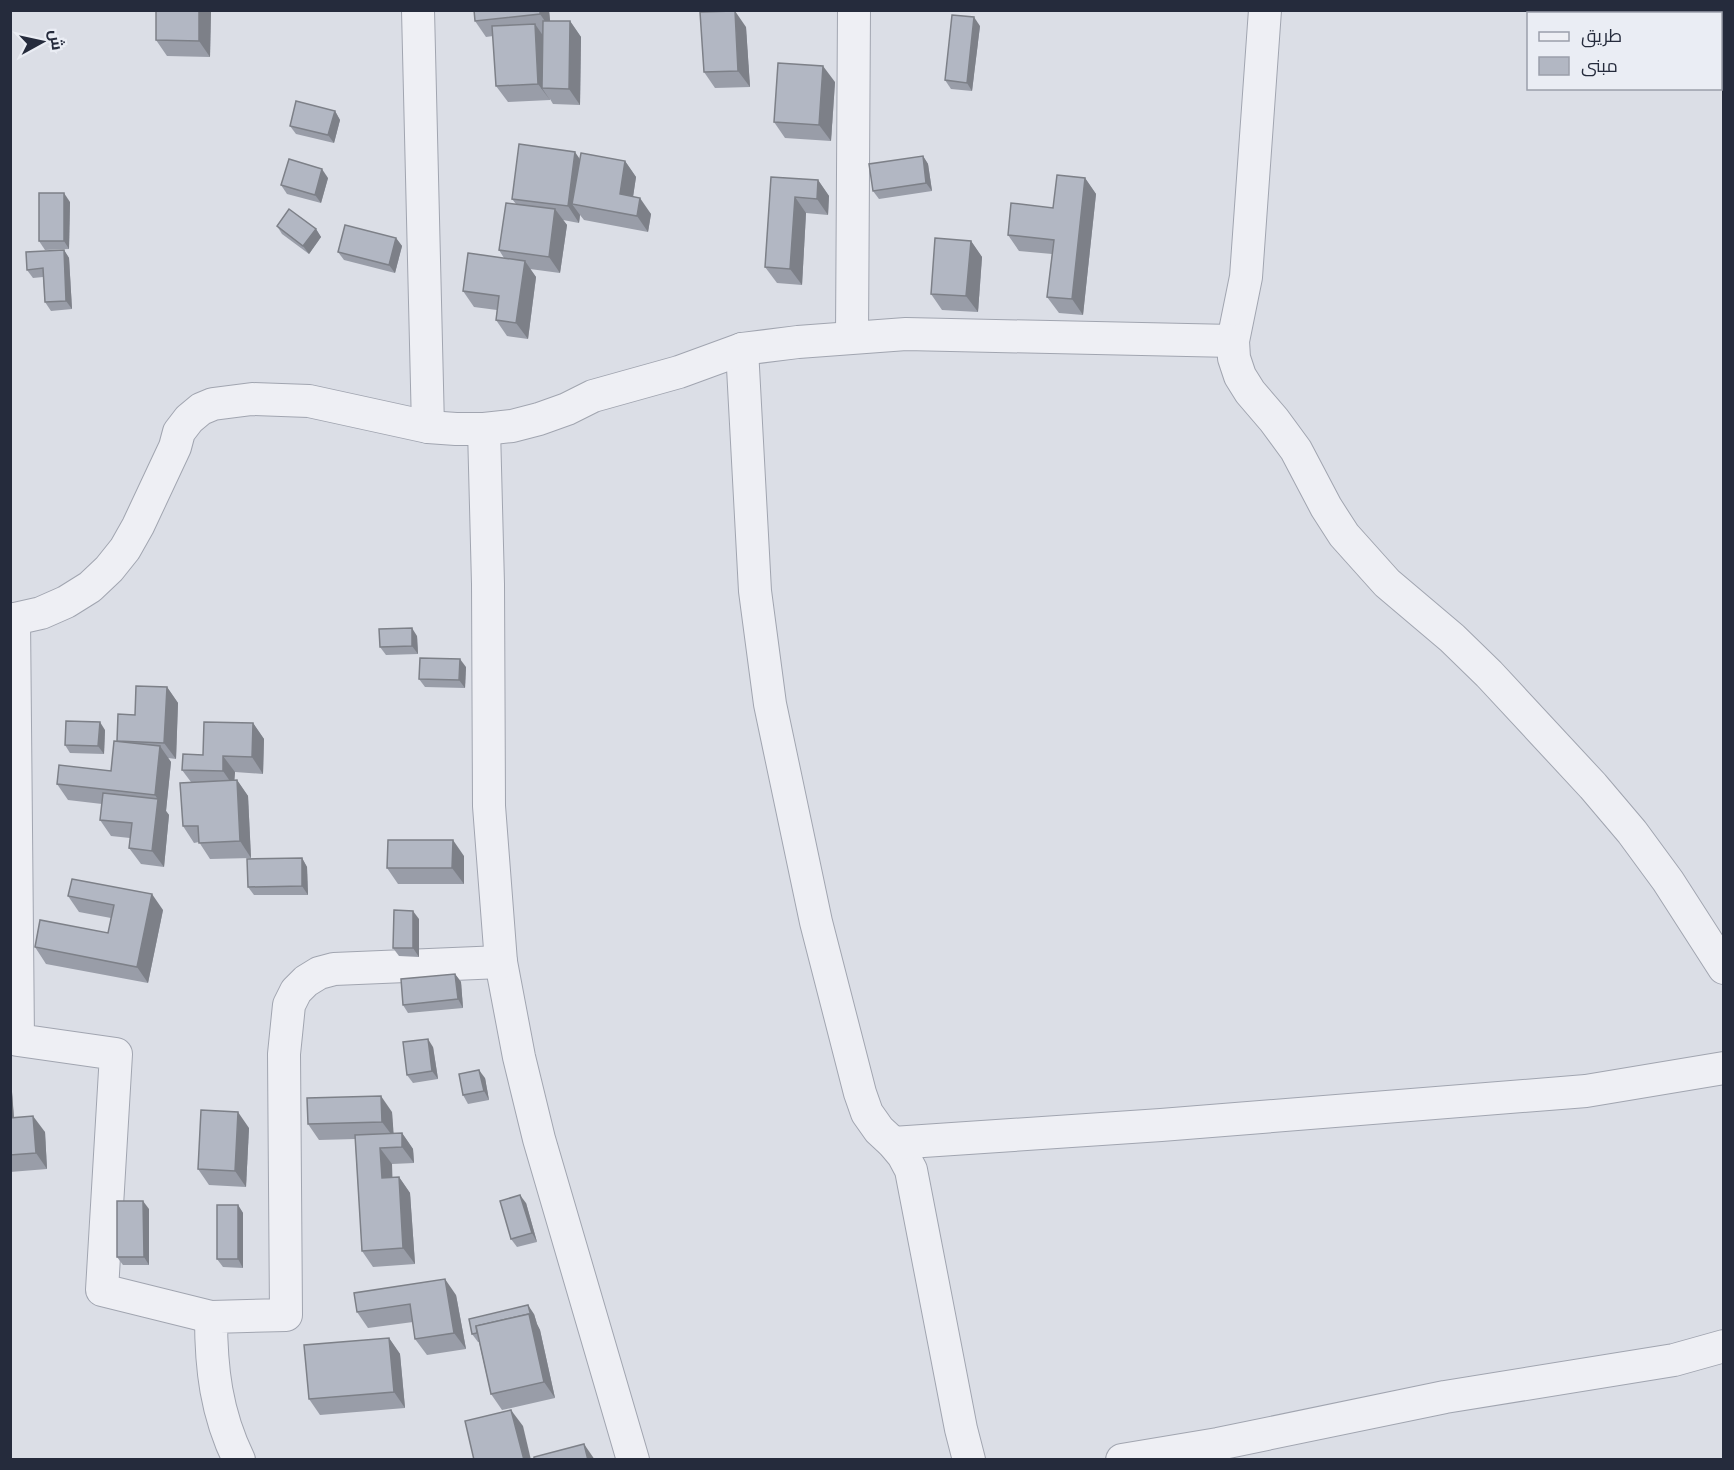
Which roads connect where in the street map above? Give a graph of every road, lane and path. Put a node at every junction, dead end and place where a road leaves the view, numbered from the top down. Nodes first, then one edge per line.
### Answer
1 (418, 10) edge
2 (854, 10) edge
3 (1265, 10) edge
4 (852, 336) junction
5 (1233, 341) junction
6 (742, 350) junction
7 (428, 427) junction
8 (484, 429) junction
9 (12, 620) edge
10 (501, 962) junction
11 (1724, 969) edge
12 (1724, 1068) edge
13 (893, 1143) junction
14 (211, 1317) junction
15 (1724, 1346) edge
16 (239, 1460) edge
17 (633, 1460) edge
18 (969, 1460) edge
19 (1122, 1460) edge

1 - 7 street
2 - 4 street
3 - 5 street
4 - 5 street
4 - 6 street
5 - 11 street
6 - 8 street
6 - 13 street
7 - 8 street
7 - 9 street
8 - 10 street
9 - 14 street
10 - 14 street
10 - 17 street
12 - 13 street
13 - 18 street
14 - 16 street
15 - 19 street

